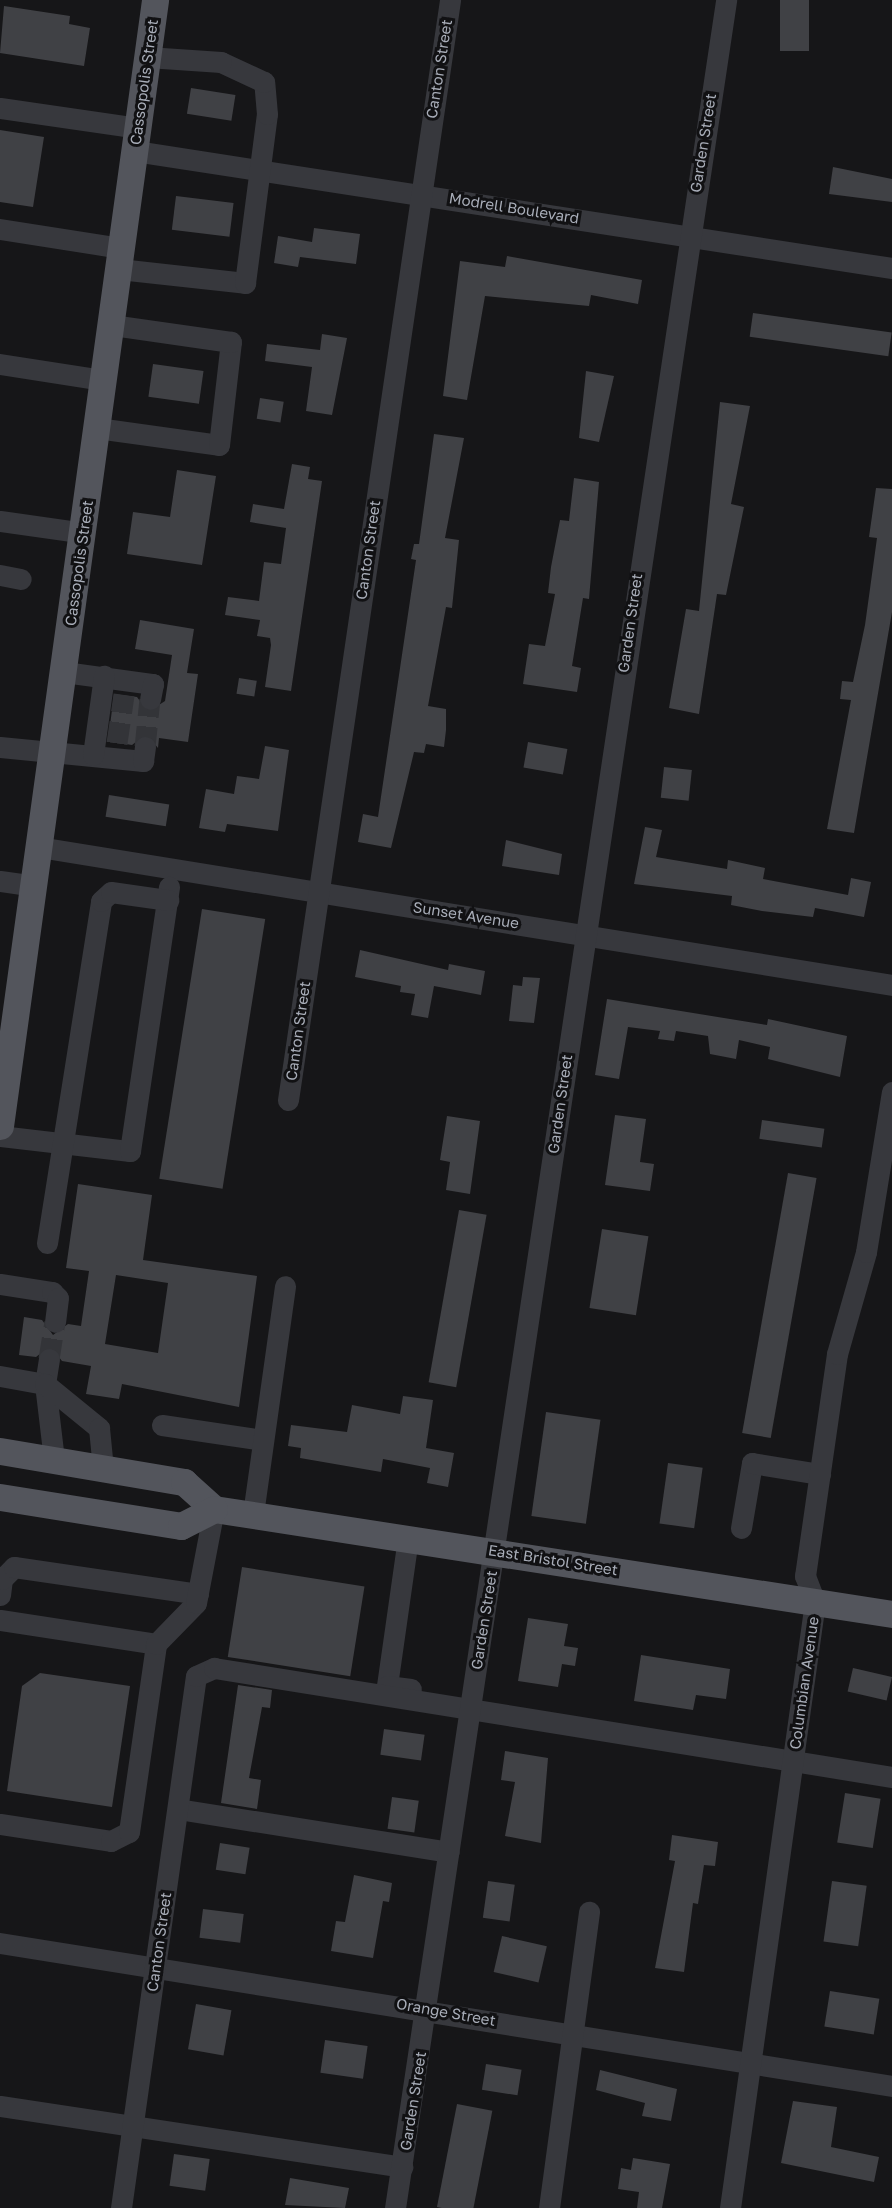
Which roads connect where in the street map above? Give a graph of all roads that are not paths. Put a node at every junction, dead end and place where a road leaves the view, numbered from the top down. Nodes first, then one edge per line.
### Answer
1 (155, 0) edge
2 (450, 0) edge
3 (726, 0) edge
4 (147, 57) junction
5 (0, 108) edge
6 (136, 139) junction
7 (260, 170) junction
8 (420, 193) junction
9 (0, 229) edge
10 (688, 236) junction
11 (120, 259) junction
12 (892, 268) edge
13 (111, 325) junction
14 (0, 364) edge
15 (102, 380) junction
16 (97, 428) junction
17 (0, 521) edge
18 (84, 533) junction
19 (0, 575) edge
20 (21, 579) dead end
21 (64, 672) junction
22 (104, 676) junction
23 (150, 699) dead end
24 (0, 747) edge
25 (145, 747) dead end
26 (53, 750) junction
27 (93, 755) junction
28 (39, 848) junction
29 (172, 869) junction
30 (0, 881) edge
31 (34, 886) junction
32 (318, 892) junction
33 (168, 900) junction
34 (584, 934) junction
35 (892, 985) edge
36 (10, 991) edge
37 (892, 1092) edge
38 (288, 1100) dead end
39 (1, 1121) edge
40 (63, 1144) junction
41 (47, 1243) dead end
42 (0, 1284) edge
43 (285, 1286) dead end
44 (55, 1322) tunnel mouth
45 (49, 1359) tunnel mouth
46 (0, 1376) edge
47 (45, 1384) junction
48 (162, 1425) dead end
49 (263, 1440) junction
50 (0, 1451) edge
51 (54, 1460) junction
52 (103, 1469) junction
53 (820, 1474) junction
54 (0, 1497) edge
55 (214, 1509) junction
56 (253, 1514) junction
57 (741, 1528) dead end
58 (408, 1538) junction
59 (495, 1551) junction
60 (198, 1594) junction
61 (0, 1595) edge
62 (815, 1602) junction
63 (892, 1614) edge
64 (0, 1620) edge
65 (156, 1644) junction
66 (470, 1703) junction
67 (793, 1762) junction
68 (892, 1777) edge
69 (178, 1809) junction
70 (0, 1824) edge
71 (449, 1852) junction
72 (589, 1912) dead end
73 (0, 1943) edge
74 (156, 1970) junction
75 (427, 2008) junction
76 (573, 2035) junction
77 (752, 2064) junction
78 (892, 2086) edge
79 (0, 2106) edge
80 (132, 2128) junction
81 (402, 2167) junction
82 (121, 2208) edge
83 (395, 2208) edge
84 (549, 2208) edge
85 (730, 2208) edge

1 - 4 main road, Cassopolis Street
2 - 8 street, Canton Street
3 - 10 street, Garden Street
4 - 6 main road, Cassopolis Street
4 - 7 street
5 - 6 street, Modrell Boulevard
6 - 7 street, Modrell Boulevard
6 - 11 main road, Cassopolis Street
7 - 8 street, Modrell Boulevard
7 - 11 street
8 - 10 street, Modrell Boulevard
8 - 32 street, Canton Street
9 - 11 street
10 - 12 street, Modrell Boulevard
10 - 34 street, Garden Street
11 - 13 main road, Cassopolis Street
13 - 15 main road, Cassopolis Street
13 - 16 street
14 - 15 street
15 - 16 main road, Cassopolis Street
16 - 18 main road, Cassopolis Street
17 - 18 street
18 - 21 main road, Cassopolis Street
19 - 20 street
21 - 22 street
21 - 26 main road, Cassopolis Street
22 - 23 street
22 - 27 street
24 - 26 street
25 - 27 street
26 - 27 street
26 - 28 main road, Cassopolis Street
28 - 29 street, Sunset Avenue
28 - 31 main road, Cassopolis Street
29 - 32 street, Sunset Avenue
29 - 33 street
30 - 31 street
31 - 36 main road, Cassopolis Street
32 - 34 street, Sunset Avenue
32 - 38 street, Canton Street
33 - 40 street
33 - 40 street
34 - 35 street, Sunset Avenue
34 - 59 street, Garden Street
36 - 39 main road, Cassopolis Street
37 - 53 street, Columbian Avenue
39 - 40 street
40 - 41 street
42 - 44 street
43 - 49 street
45 - 47 street
46 - 47 street
47 - 51 street
47 - 52 street
48 - 49 street
49 - 56 street
50 - 51 main road
51 - 52 main road
52 - 55 main road
53 - 57 street
53 - 62 street, Columbian Avenue
54 - 55 main road
55 - 56 main road, East Bristol Street
55 - 60 street
56 - 58 main road, East Bristol Street
58 - 59 main road, East Bristol Street
58 - 66 street
59 - 62 main road, East Bristol Street
59 - 66 street, Garden Street
60 - 61 street
60 - 65 street
62 - 63 main road, East Bristol Street
62 - 67 street, Columbian Avenue
64 - 65 street
65 - 70 street
66 - 67 street
66 - 69 street, Canton Street
66 - 71 street, Garden Street
67 - 68 street
67 - 77 street, Columbian Avenue
69 - 71 street
69 - 74 street, Canton Street
71 - 75 street, Garden Street
72 - 76 street
73 - 74 street, Orange Street
74 - 75 street, Orange Street
74 - 80 street, Canton Street
75 - 76 street, Orange Street
75 - 81 street, Garden Street
76 - 77 street, Orange Street
76 - 84 street
77 - 78 street, Orange Street
77 - 85 street, Columbian Avenue
79 - 80 street
80 - 81 street
80 - 82 street, Canton Street
81 - 83 street, Garden Street

